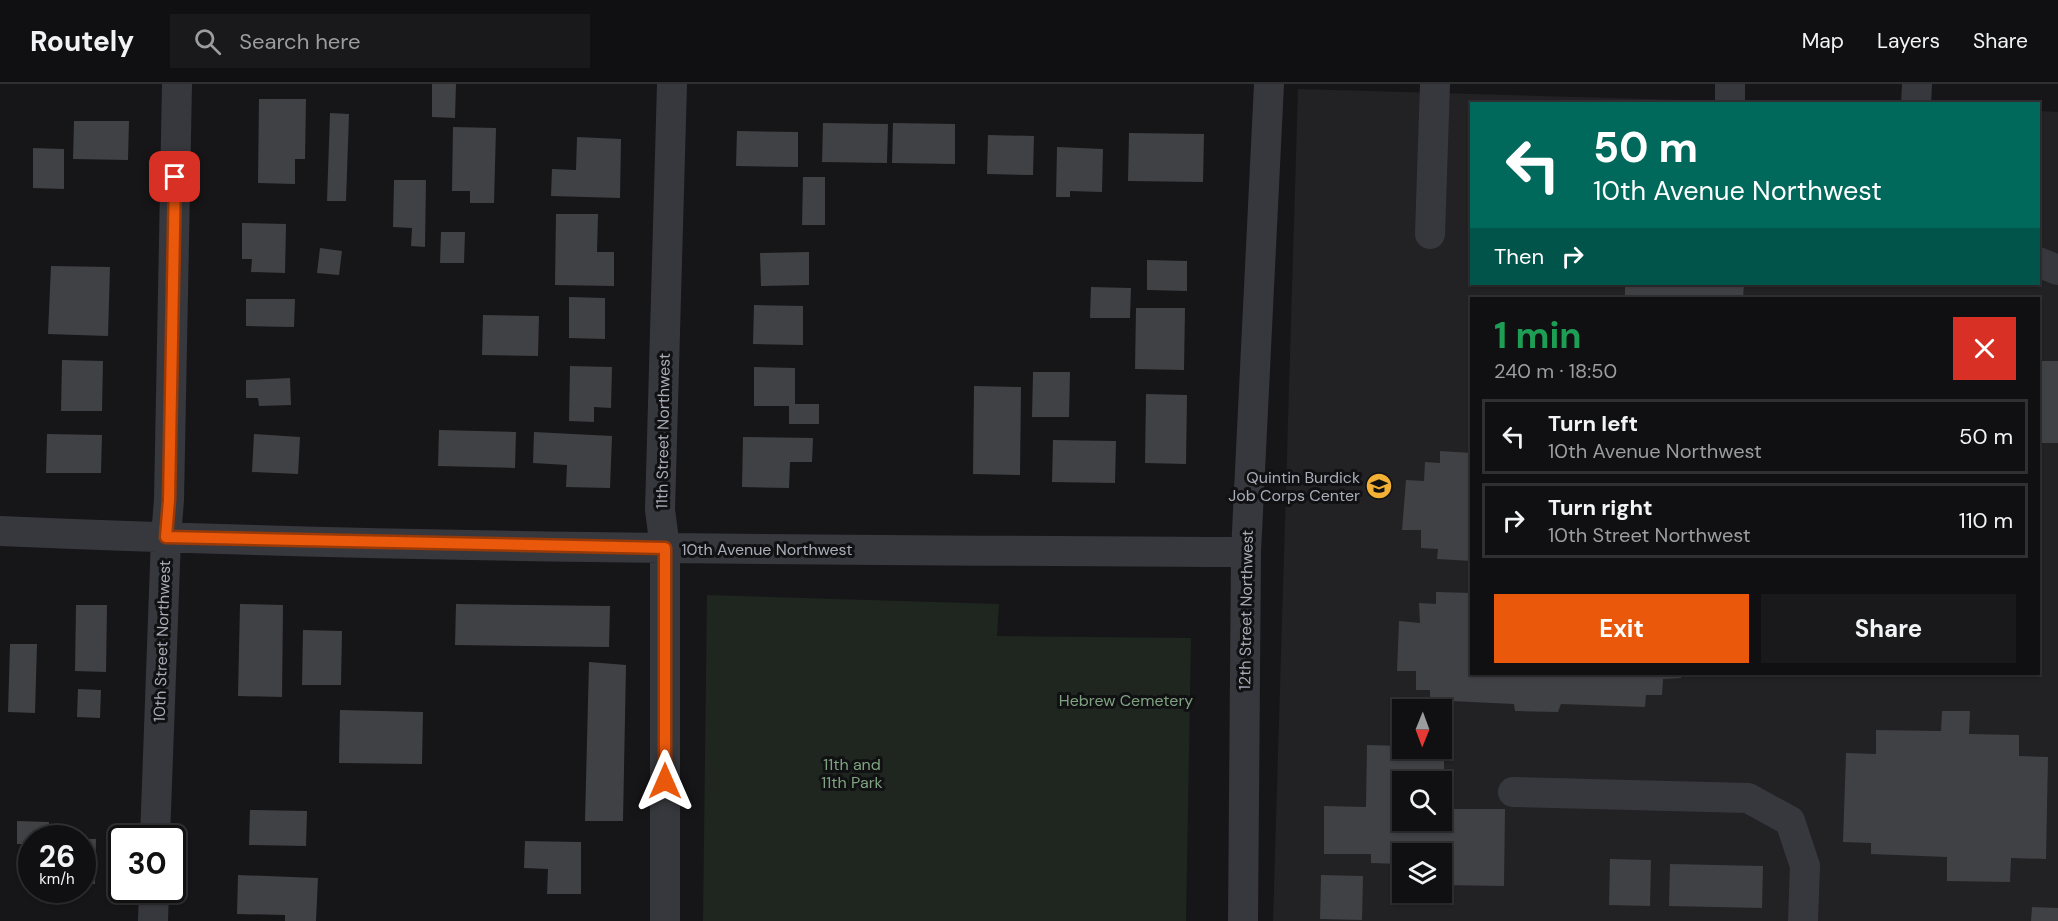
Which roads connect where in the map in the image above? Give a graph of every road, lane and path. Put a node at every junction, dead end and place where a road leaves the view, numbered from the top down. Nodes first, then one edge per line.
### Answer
1 (177, 84) edge
2 (672, 84) edge
3 (1269, 84) edge
4 (1435, 84) edge
5 (1730, 84) edge
6 (1917, 84) edge
7 (1730, 102) edge
8 (1916, 102) edge
9 (1430, 234) dead end
10 (2040, 263) edge
11 (2058, 270) edge
12 (0, 531) edge
13 (166, 537) junction
14 (665, 548) junction
15 (1246, 552) junction
16 (1513, 792) dead end
17 (155, 825) edge
18 (154, 903) edge
19 (153, 921) edge
20 (665, 921) edge
21 (1243, 921) edge
22 (1803, 921) edge

1 - 13 street, 10th Street Northwest
2 - 14 street, 11th Street Northwest
3 - 15 street, 12th Street Northwest
4 - 9 street
5 - 7 street
6 - 8 street
10 - 11 street
12 - 13 street, 10th Avenue Northwest
13 - 14 street, 10th Avenue Northwest
13 - 17 street, 10th Street Northwest
14 - 15 street, 10th Avenue Northwest
14 - 20 street, 11th Street Northwest
15 - 21 street, 12th Street Northwest
16 - 22 street
18 - 19 street

